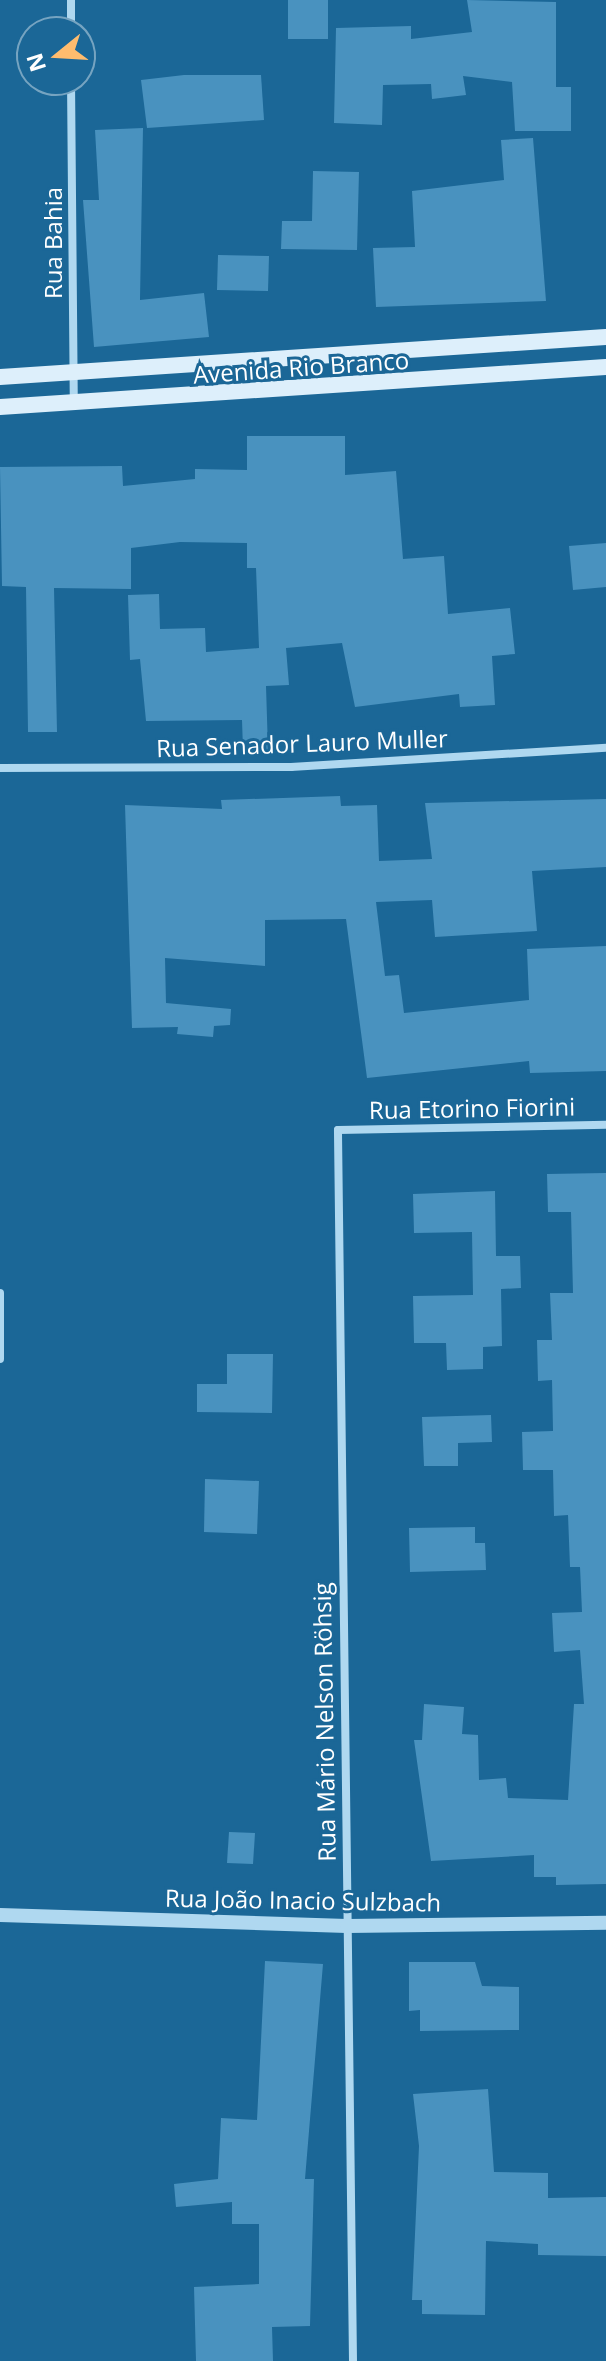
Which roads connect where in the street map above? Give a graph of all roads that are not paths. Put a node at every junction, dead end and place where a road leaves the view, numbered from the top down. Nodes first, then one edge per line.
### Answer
1 (71, 96) edge
2 (606, 337) edge
3 (606, 367) edge
4 (73, 375) junction
5 (0, 377) edge
6 (0, 407) edge
7 (75, 407) junction
8 (606, 748) edge
9 (0, 768) edge
10 (606, 1125) edge
11 (338, 1130) joint
12 (0, 1293) edge
13 (0, 1359) edge
14 (0, 1915) edge
15 (606, 1923) edge
16 (347, 1926) junction
17 (353, 2361) edge

1 - 4 street, Rua Bahia
2 - 4 main road, Avenida Rio Branco
3 - 7 main road, Avenida Rio Branco
4 - 5 main road, Avenida Rio Branco
4 - 7 street, Rua Bahia
6 - 7 main road, Avenida Rio Branco
8 - 9 street, Rua Senador Lauro Muller
10 - 11 street, Rua Etorino Fiorini
11 - 16 street, Rua Mário Nelson Röhsig
12 - 13 street
14 - 16 street, Rua João Inacio Sulzbach
15 - 16 street, Rua João Inacio Sulzbach
16 - 17 street, Rua Mário Nelson Röhsig

